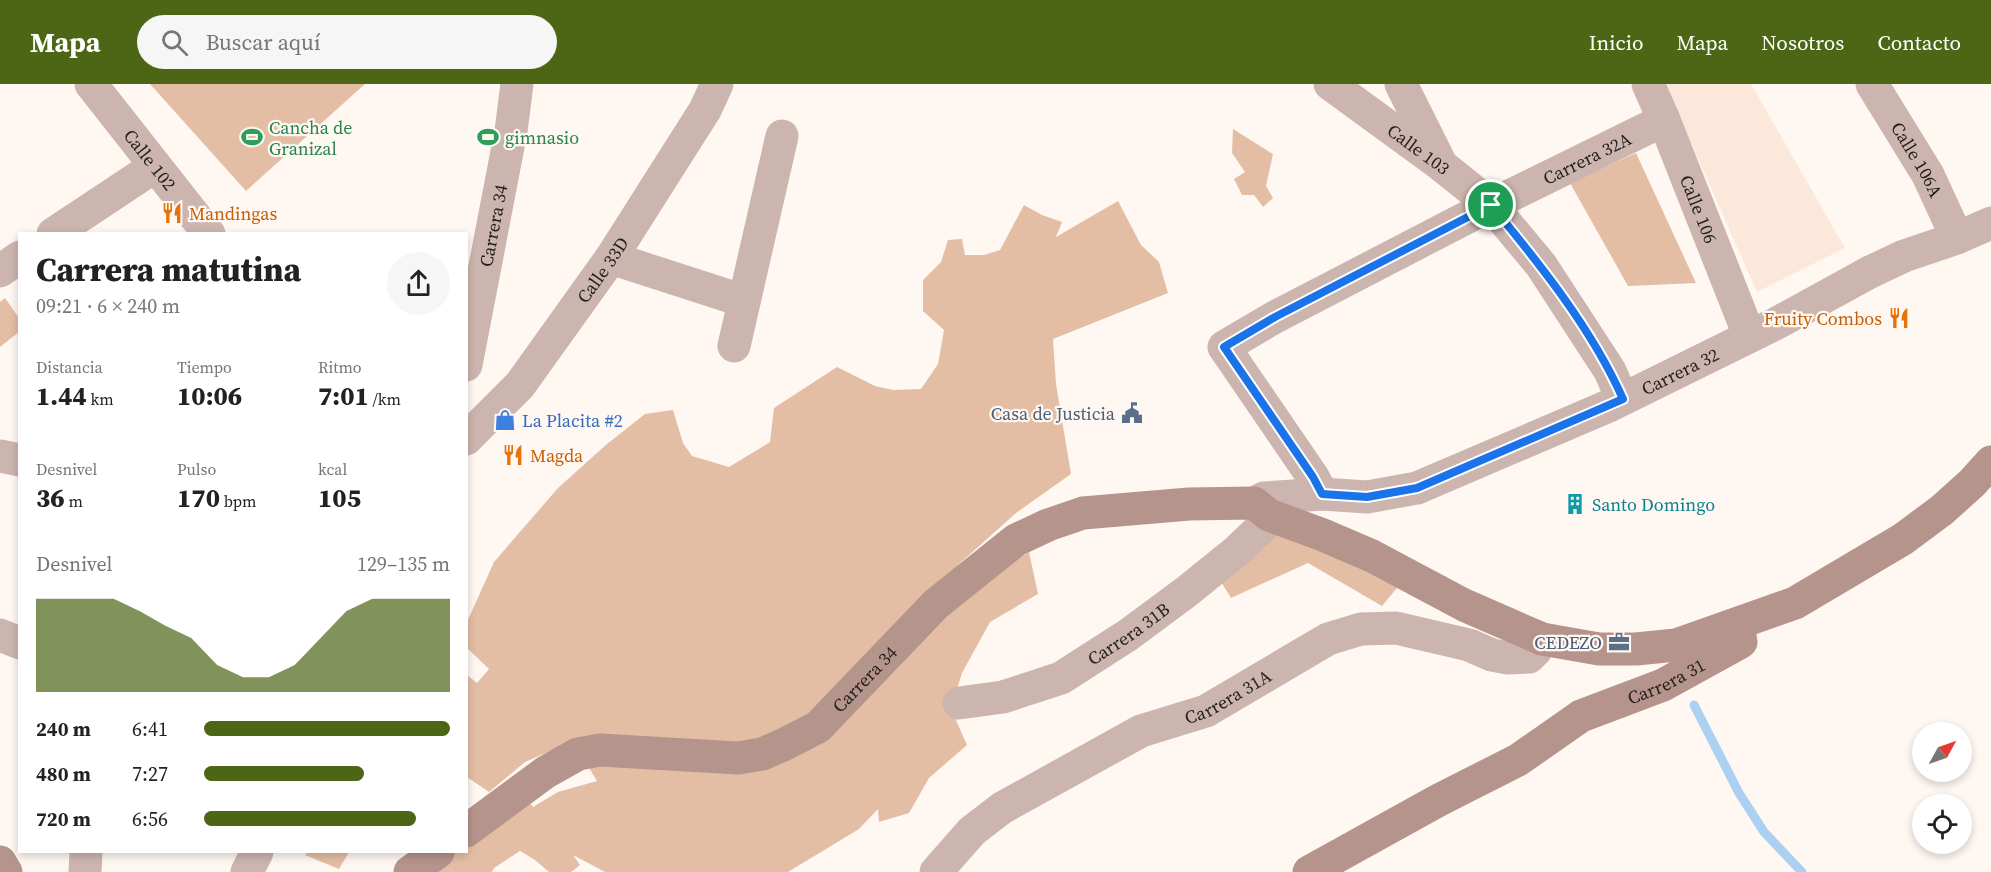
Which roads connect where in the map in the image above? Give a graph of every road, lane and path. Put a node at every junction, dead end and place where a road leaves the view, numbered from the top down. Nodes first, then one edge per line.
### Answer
1 (91, 84) edge
2 (517, 84) edge
3 (717, 84) edge
4 (1330, 84) edge
5 (1401, 84) edge
6 (1648, 84) edge
7 (1872, 84) edge
8 (1664, 120) junction
9 (782, 136) dead end
10 (1441, 165) junction
11 (154, 167) junction
12 (1491, 205) junction
13 (1991, 223) edge
14 (56, 232) edge
15 (207, 232) edge
16 (1957, 238) junction
17 (18, 258) edge
18 (611, 258) junction
19 (0, 271) edge
20 (744, 301) junction
21 (1749, 336) junction
22 (734, 346) dead end
23 (468, 355) edge
24 (1623, 399) junction
25 (468, 437) edge
26 (0, 456) edge
27 (18, 460) edge
28 (1991, 462) edge
29 (1322, 494) junction
30 (1261, 509) junction
31 (1738, 623) junction
32 (0, 635) edge
33 (1542, 639) junction
34 (18, 642) edge
35 (959, 704) dead end
36 (468, 830) edge
37 (86, 853) edge
38 (256, 853) edge
39 (437, 853) edge
40 (0, 862) edge
41 (6, 872) edge
42 (85, 872) edge
43 (247, 872) edge
44 (410, 872) edge
45 (936, 872) edge
46 (1309, 872) edge

1 - 11 street, Calle 102
2 - 23 street, Carrera 34
3 - 18 street, Calle 33D
4 - 10 street, Calle 103
5 - 10 street
6 - 8 street, Calle 106
7 - 16 street, Calle 106A
8 - 12 street, Carrera 32A
8 - 21 street, Calle 106
9 - 20 street
10 - 12 street, Calle 103
11 - 14 street
11 - 15 street, Calle 102
12 - 24 street, Calle 103
12 - 29 street, Carrera 32A
13 - 16 street, Carrera 32
16 - 21 street, Carrera 32
17 - 19 street
18 - 20 street
18 - 25 street, Calle 33D
20 - 22 street
21 - 24 street, Carrera 32
24 - 29 street, Carrera 32
26 - 27 street
28 - 31 street
29 - 30 street, Carrera 32
30 - 33 street
30 - 35 street, Carrera 31B
30 - 36 street, Carrera 34
31 - 33 street
31 - 46 street, Carrera 31
32 - 34 street
33 - 45 street, Carrera 31A
37 - 42 street
38 - 43 street
39 - 44 street
40 - 41 street

